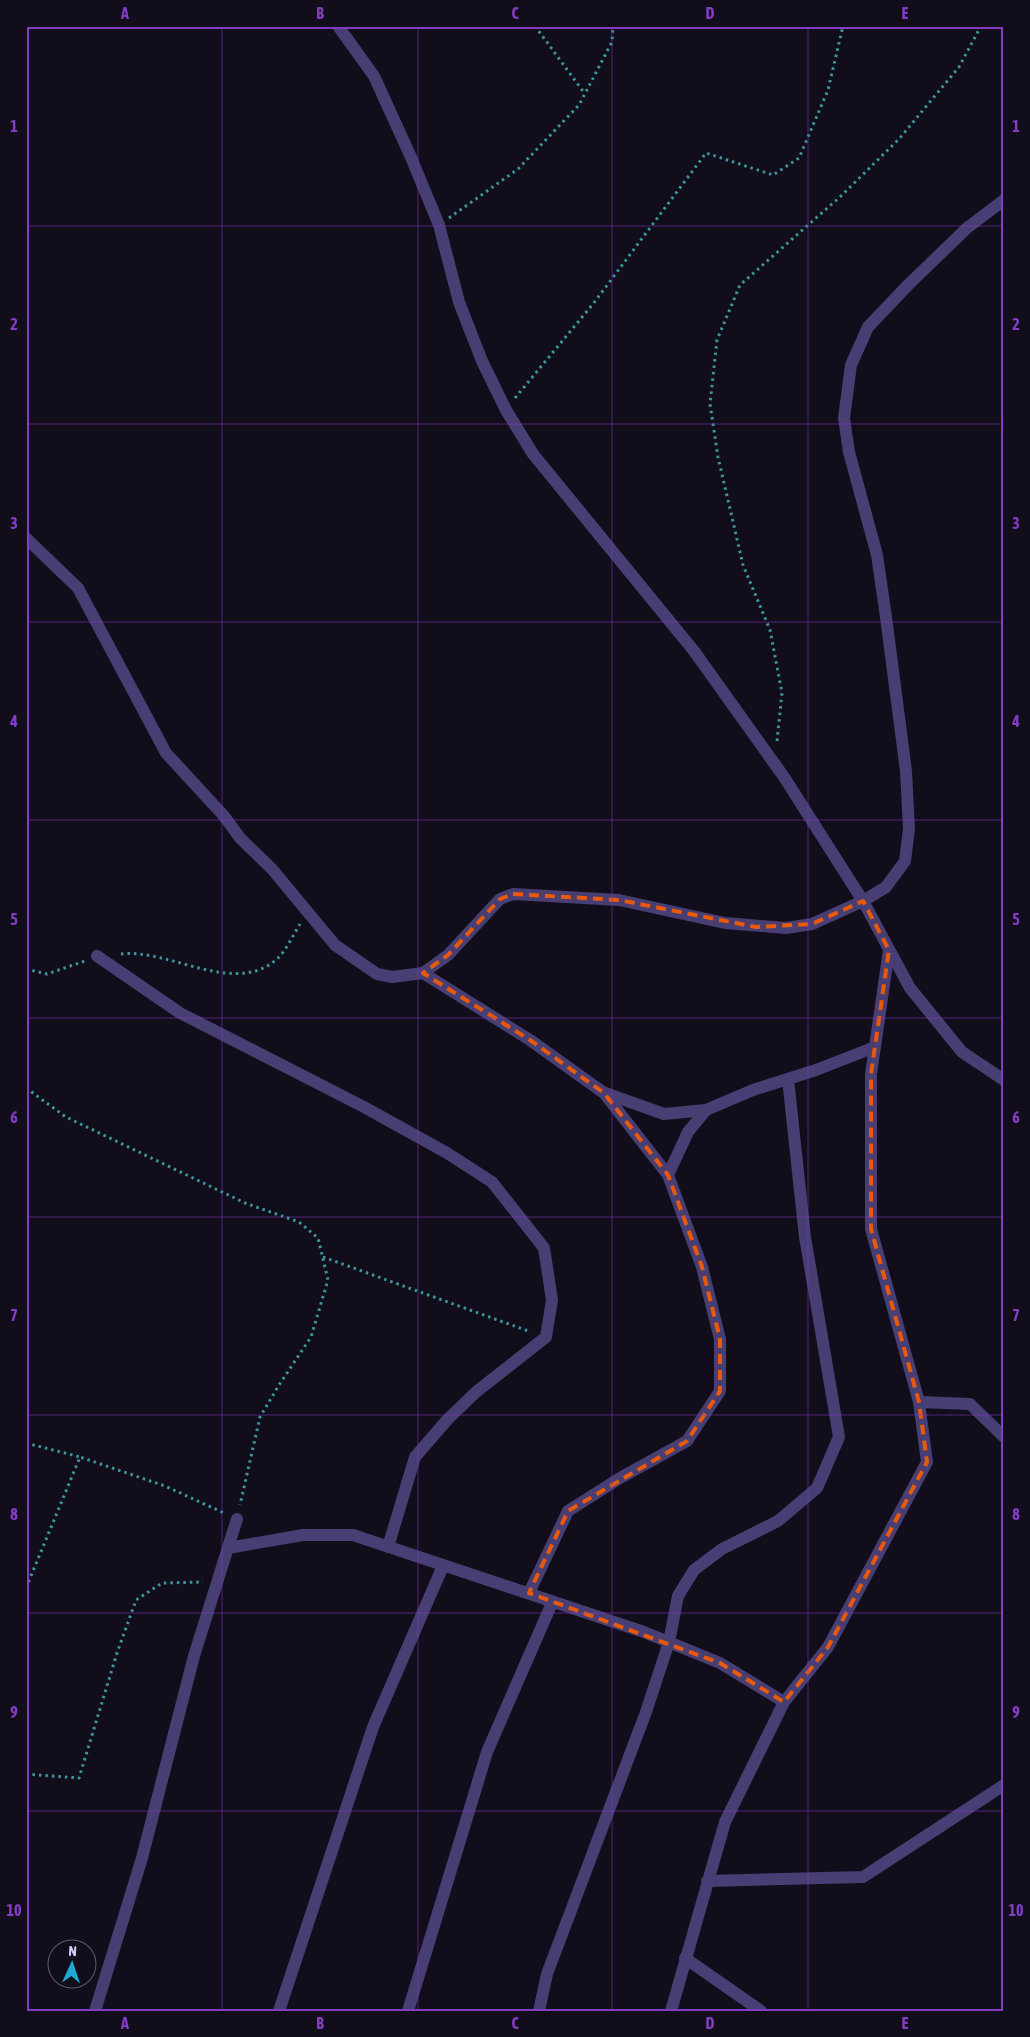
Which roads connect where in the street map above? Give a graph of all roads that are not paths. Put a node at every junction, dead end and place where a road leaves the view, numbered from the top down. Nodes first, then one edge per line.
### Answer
1 (338, 26) edge
2 (1004, 200) edge
3 (26, 538) edge
4 (863, 902) junction
5 (889, 950) junction
6 (97, 956) road end
7 (422, 973) junction
8 (876, 1047) junction
9 (788, 1079) junction
10 (1004, 1080) edge
11 (604, 1093) junction
12 (706, 1110) junction
13 (668, 1175) junction
14 (920, 1402) junction
15 (1004, 1436) edge
16 (236, 1519) road end
17 (388, 1547) junction
18 (228, 1548) junction
19 (443, 1566) junction
20 (528, 1593) junction
21 (552, 1603) junction
22 (669, 1642) junction
23 (784, 1702) junction
24 (1004, 1785) edge
25 (707, 1882) junction
26 (685, 1958) junction
27 (95, 2011) edge
28 (279, 2011) edge
29 (408, 2011) edge
30 (539, 2011) edge
31 (671, 2011) edge
32 (761, 2011) edge

1 - 4 street
2 - 4 street
3 - 7 street
4 - 5 street
4 - 7 street
5 - 8 street
5 - 10 street
6 - 17 street
7 - 11 street
8 - 9 street
8 - 14 street
9 - 12 street
9 - 22 street
11 - 12 street
11 - 13 street
12 - 13 street
13 - 20 street
14 - 15 street
14 - 23 street
16 - 18 street
17 - 18 street
17 - 19 street
18 - 27 street
19 - 20 street
19 - 28 street
20 - 21 street
21 - 22 street
21 - 29 street
22 - 23 street
22 - 30 street
23 - 25 street
24 - 25 street
25 - 26 street
26 - 31 street
26 - 32 street

